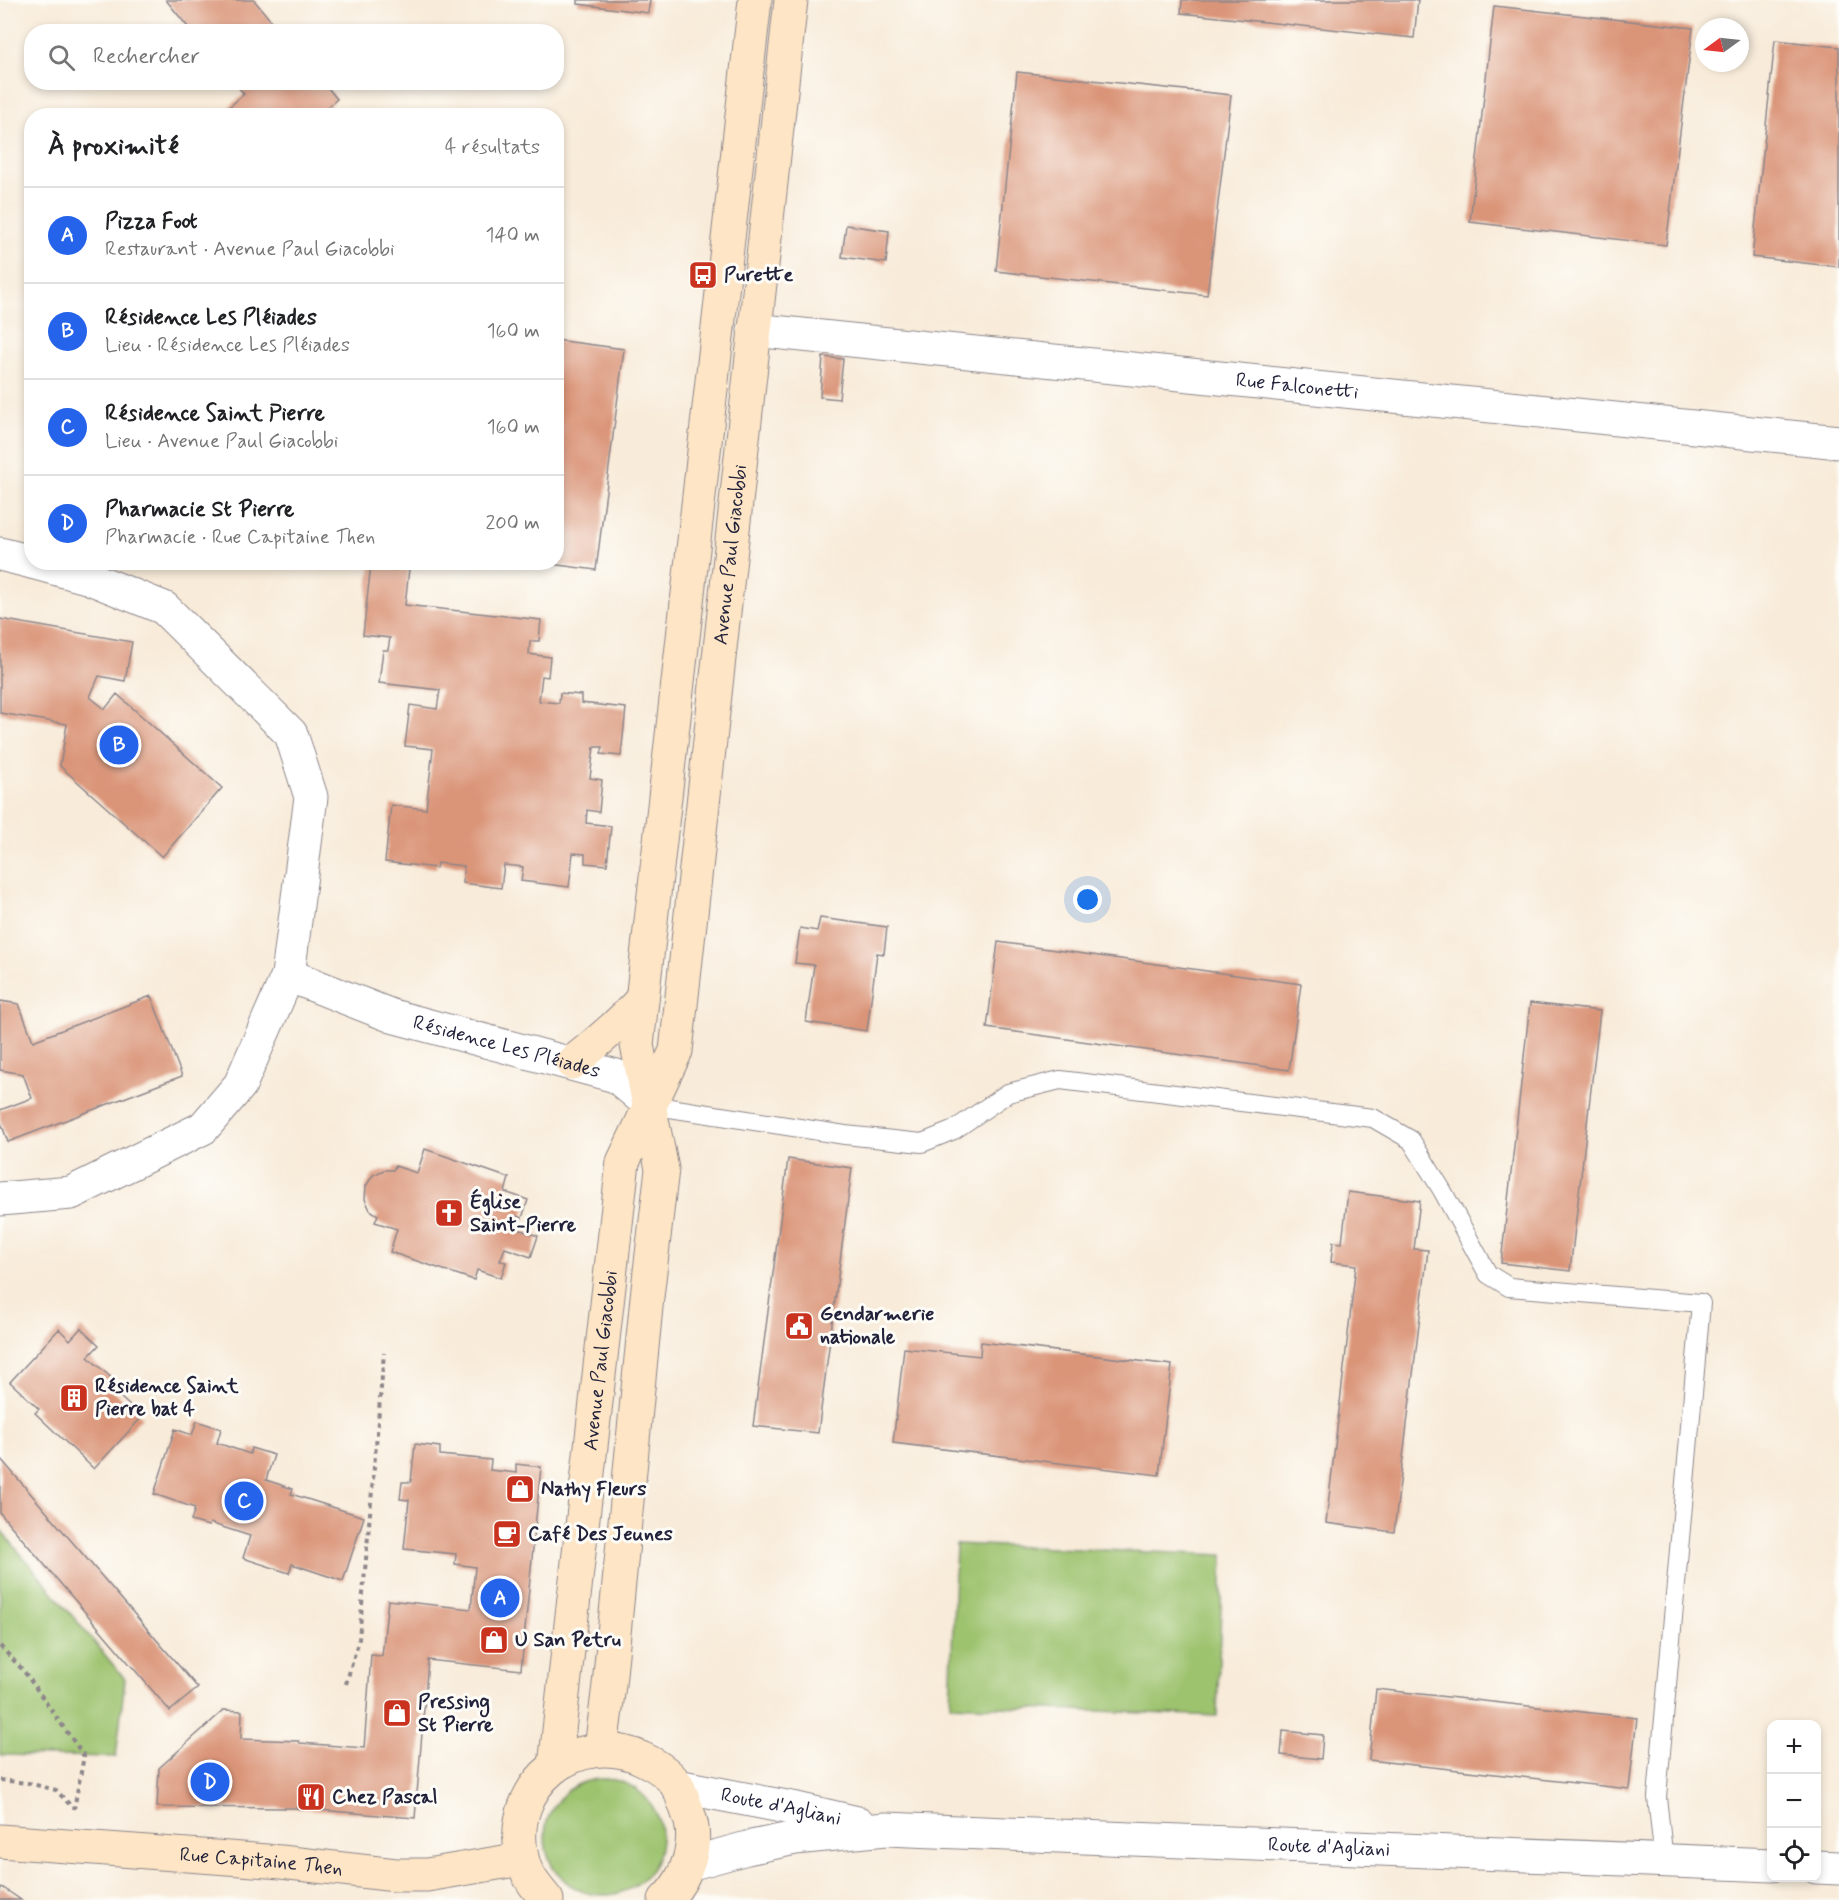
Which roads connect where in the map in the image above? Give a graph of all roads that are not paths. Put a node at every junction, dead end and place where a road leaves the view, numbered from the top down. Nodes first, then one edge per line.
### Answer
1 (755, 0) edge
2 (791, 0) edge
3 (754, 330) junction
4 (1839, 442) edge
5 (0, 554) edge
6 (24, 560) edge
7 (61, 570) edge
8 (288, 975) junction
9 (642, 999) junction
10 (572, 1063) junction
11 (650, 1105) junction
12 (0, 1199) edge
13 (601, 1749) junction
14 (555, 1766) junction
15 (677, 1786) junction
16 (886, 1829) junction
17 (0, 1841) edge
18 (522, 1859) junction
19 (1664, 1861) junction
20 (689, 1864) junction
21 (1767, 1865) edge
22 (1821, 1867) edge
23 (1839, 1868) edge
24 (547, 1900) edge
25 (665, 1900) edge

1 - 9 main road, Avenue Paul Giacobbi
2 - 3 main road, Avenue Paul Giacobbi
3 - 4 street, Rue Falconetti
3 - 11 main road, Avenue Paul Giacobbi
5 - 6 street
7 - 8 street
8 - 10 street, Résidence Les Pléiades
8 - 12 street
9 - 10 main road
9 - 11 main road, Avenue Paul Giacobbi
10 - 11 street, Résidence Les Pléiades
11 - 13 main road, Avenue Paul Giacobbi
11 - 14 main road, Avenue Paul Giacobbi
11 - 19 lane
13 - 14 main road
13 - 15 main road
14 - 18 main road
15 - 16 street, Route d'Agliani
15 - 20 main road
16 - 19 street, Route d'Agliani
16 - 20 street, Route d'Agliani
17 - 18 main road, Rue Capitaine Then
18 - 24 main road
19 - 21 street, Route d'Agliani
20 - 25 main road
22 - 23 street

